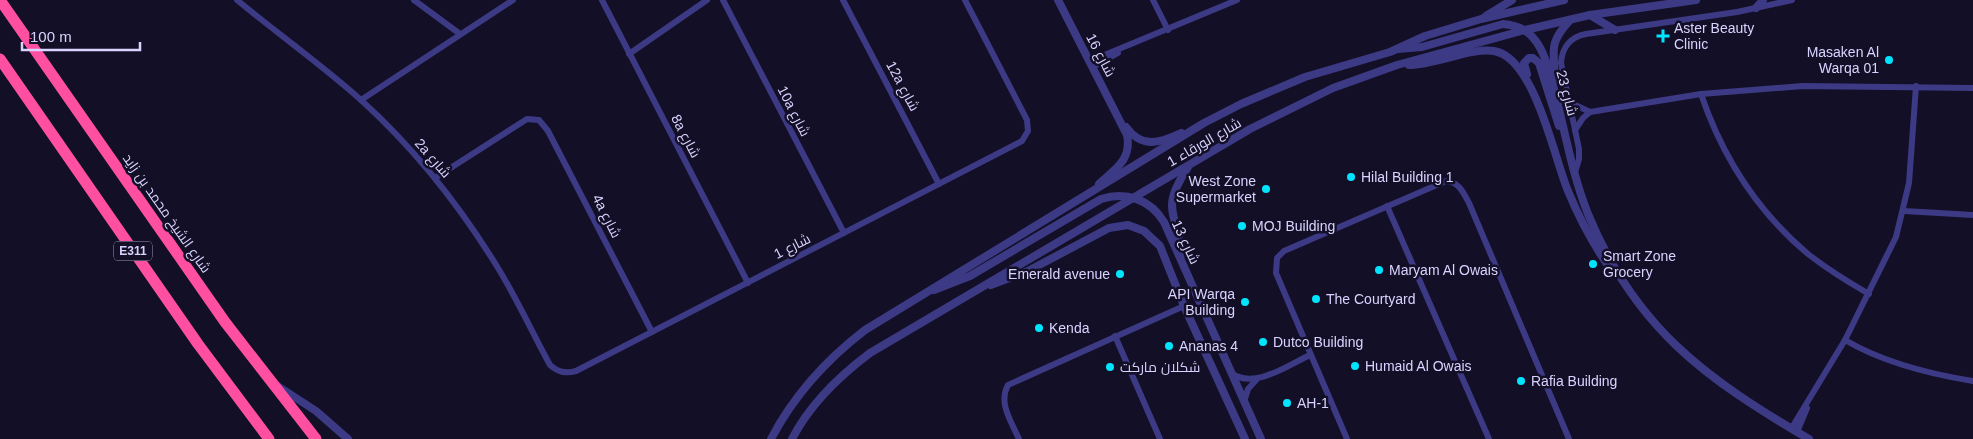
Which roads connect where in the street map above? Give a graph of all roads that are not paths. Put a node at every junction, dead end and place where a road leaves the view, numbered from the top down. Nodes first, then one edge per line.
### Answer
1 (0, 0) edge
2 (237, 0) edge
3 (414, 0) edge
4 (513, 0) edge
5 (602, 0) edge
6 (707, 0) edge
7 (722, 0) edge
8 (843, 0) edge
9 (965, 0) edge
10 (1058, 0) edge
11 (1153, 0) edge
12 (1237, 0) edge
13 (1512, 0) edge
14 (1564, 0) edge
15 (1696, 0) edge
16 (1763, 0) edge
17 (1792, 0) edge
18 (1756, 8) junction
19 (1590, 15) junction
20 (1481, 19) junction
21 (1571, 20) junction
22 (1168, 30) junction
23 (1525, 30) junction
24 (1615, 30) junction
25 (460, 34) junction
26 (1397, 49) junction
27 (629, 54) junction
28 (0, 60) edge
29 (1092, 64) junction
30 (1397, 65) junction
31 (1916, 86) junction
32 (1973, 88) edge
33 (1554, 92) junction
34 (1701, 94) junction
35 (361, 100) junction
36 (1569, 102) junction
37 (1542, 112) junction
38 (1590, 112) junction
39 (1122, 121) junction
40 (1204, 123) junction
41 (1575, 131) junction
42 (1568, 146) junction
43 (1189, 164) junction
44 (1575, 172) junction
45 (435, 178) junction
46 (940, 184) junction
47 (1091, 192) junction
48 (1135, 198) junction
49 (1387, 206) junction
50 (1904, 211) junction
51 (1973, 215) edge
52 (844, 233) junction
53 (1181, 260) junction
54 (748, 283) junction
55 (979, 288) junction
56 (1626, 288) junction
57 (924, 292) junction
58 (1868, 294) junction
59 (1184, 306) junction
60 (652, 332) junction
61 (1115, 336) junction
62 (1845, 340) junction
63 (1310, 355) junction
64 (561, 372) joint
65 (1230, 372) junction
66 (1258, 379) junction
67 (270, 381) junction
68 (1973, 381) edge
69 (1244, 402) junction
70 (1794, 430) junction
71 (269, 439) edge
72 (316, 439) edge
73 (348, 439) edge
74 (771, 439) edge
75 (792, 439) edge
76 (1020, 439) edge
77 (1160, 439) edge
78 (1245, 439) edge
79 (1261, 439) edge
80 (1347, 439) edge
81 (1489, 439) edge
82 (1568, 439) edge
83 (1809, 439) edge

1 - 67 highway, شارع الشيخ محمد بن زايد / E311
2 - 35 street, 2a شارع
3 - 25 street
4 - 25 street
5 - 27 street, 8a شارع
6 - 27 street
7 - 52 street, 10a شارع
8 - 46 street, 12a شارع
9 - 46 street, شارع 1
10 - 29 street, شارع 16
11 - 22 street
12 - 22 street
13 - 20 street
14 - 20 street, شارع الورقاء 1
15 - 19 street, شارع الورقاء 1
16 - 18 street
17 - 18 street
18 - 24 street
19 - 21 street, شارع الورقاء 1
19 - 24 street
20 - 26 street, شارع الورقاء 1
21 - 23 street, شارع الورقاء 1
21 - 33 street
22 - 29 street
23 - 26 street
23 - 30 street, شارع الورقاء 1
23 - 33 street, شارع 23
24 - 36 street
25 - 35 street
26 - 40 street, شارع الورقاء 1
27 - 54 street, 8a شارع
28 - 71 highway, E311
29 - 39 street, شارع 16
30 - 37 street, شارع 23
30 - 43 street, شارع الورقاء 1
31 - 32 street
31 - 34 street
31 - 50 street
33 - 42 street, شارع 23
34 - 38 street
34 - 58 street
35 - 45 street, 2a شارع
36 - 38 street
36 - 41 street
37 - 42 street
37 - 56 street, شارع 23
38 - 41 street
39 - 40 street, شارع 16
39 - 47 street, شارع 16
40 - 47 street, شارع الورقاء 1
41 - 44 street
42 - 44 street, شارع 23
43 - 48 street, شارع الورقاء 1
43 - 53 street
44 - 56 street, شارع 23
45 - 60 street, 4a شارع
45 - 64 street, 2a شارع
46 - 52 street, شارع 1
47 - 57 street, شارع الورقاء 1
48 - 53 street, شارع 13
48 - 55 street, شارع الورقاء 1
48 - 57 street
49 - 63 street
49 - 81 street
49 - 82 street
50 - 51 street
50 - 58 street
52 - 54 street, شارع 1
53 - 65 street, شارع 13
54 - 60 street, شارع 1
55 - 59 street, شارع 13
55 - 75 street, شارع الورقاء 1
56 - 70 street, شارع 23
57 - 74 street, شارع الورقاء 1
58 - 62 street
59 - 61 street
59 - 78 street, شارع 13
60 - 64 street, شارع 1
61 - 76 street
61 - 77 street
62 - 68 street
62 - 70 street
63 - 66 street
63 - 80 street
65 - 66 street
65 - 69 street, شارع 13
66 - 69 street
67 - 72 highway, شارع الشيخ محمد بن زايد / E311
67 - 73 street
69 - 79 street, شارع 13
70 - 83 street, شارع 23

